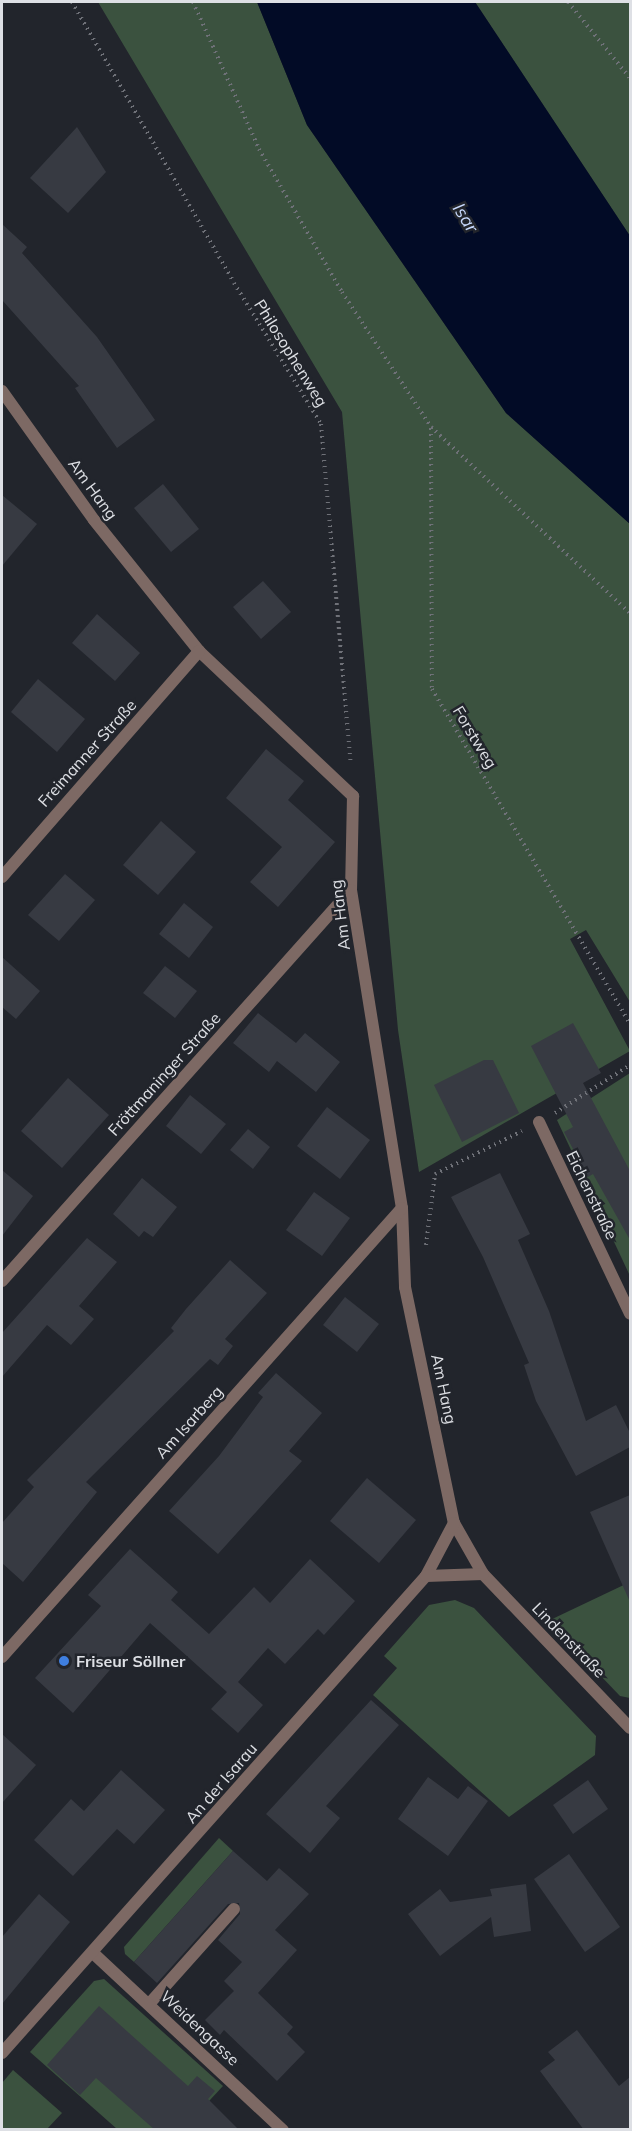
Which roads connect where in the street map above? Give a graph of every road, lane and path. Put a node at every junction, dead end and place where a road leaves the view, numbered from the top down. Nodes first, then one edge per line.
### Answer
1 (72, 2) edge
2 (193, 2) edge
3 (568, 2) edge
4 (630, 78) edge
5 (2, 392) edge
6 (431, 427) junction
7 (630, 613) edge
8 (199, 651) junction
9 (353, 796) junction
10 (2, 878) edge
11 (351, 890) junction
12 (630, 1024) edge
13 (630, 1065) edge
14 (539, 1122) junction
15 (402, 1208) junction
16 (424, 1253) dead end
17 (2, 1281) edge
18 (630, 1314) edge
19 (454, 1523) junction
20 (483, 1574) junction
21 (426, 1576) junction
22 (2, 1657) edge
23 (630, 1728) edge
24 (234, 1909) dead end
25 (93, 1953) junction
26 (150, 2003) junction
27 (2, 2053) edge
28 (283, 2130) edge

1 - 9 path, Philosophenweg
2 - 6 path
3 - 4 path
5 - 8 street, Am Hang
6 - 7 path
6 - 12 path, Forstweg
8 - 9 street, Am Hang
8 - 10 street, Freimanner Straße
9 - 11 street, Am Hang
11 - 15 street, Am Hang
11 - 17 street, Fröttmaninger Straße
13 - 14 path
14 - 16 path
14 - 18 street, Eichenstraße
15 - 19 street, Am Hang
15 - 22 street, Am Isarberg
19 - 20 street, Am Hang
19 - 21 street
20 - 21 street
20 - 23 street, Lindenstraße
21 - 25 street, An der Isarau
24 - 26 street
25 - 26 street, Weidengasse
25 - 27 street, An der Isarau
26 - 28 street, Weidengasse

